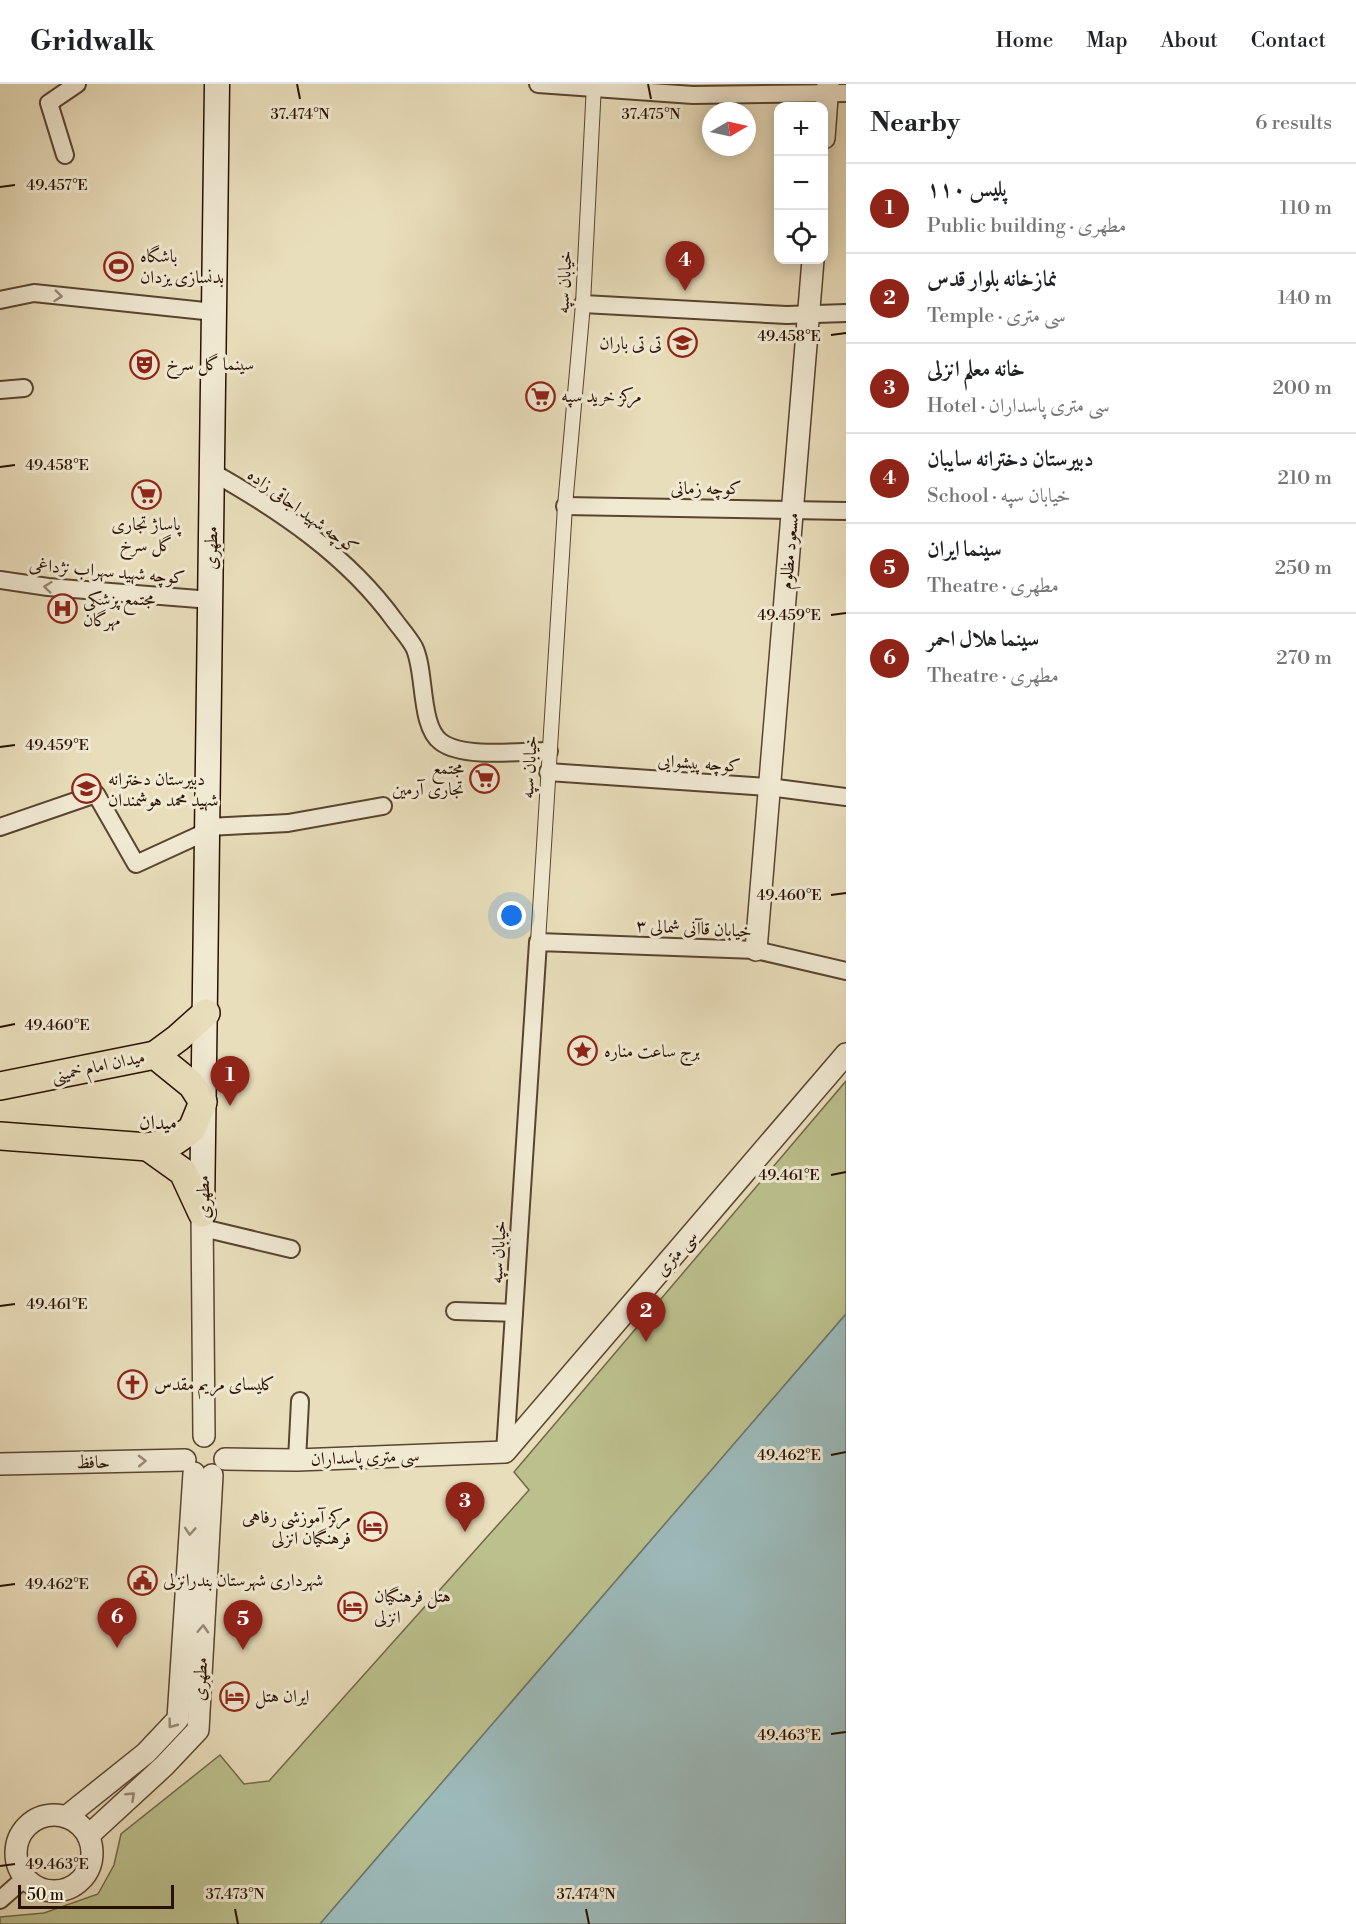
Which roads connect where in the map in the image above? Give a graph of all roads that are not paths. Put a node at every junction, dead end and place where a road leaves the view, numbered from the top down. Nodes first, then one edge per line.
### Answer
1 (76, 84) edge
2 (217, 84) edge
3 (538, 84) edge
4 (594, 87) edge
5 (834, 90) edge
6 (828, 119) edge
7 (65, 155) dead end
8 (813, 264) edge
9 (0, 300) edge
10 (583, 304) junction
11 (214, 312) junction
12 (809, 313) junction
13 (846, 313) edge
14 (24, 388) dead end
15 (0, 390) edge
16 (212, 472) junction
17 (565, 506) junction
18 (793, 508) junction
19 (846, 510) edge
20 (0, 580) edge
21 (211, 600) junction
22 (549, 750) junction
23 (548, 772) junction
24 (769, 787) junction
25 (846, 797) edge
26 (383, 806) dead end
27 (0, 826) edge
28 (208, 829) junction
29 (538, 942) junction
30 (756, 950) junction
31 (846, 971) edge
32 (206, 1013) junction
33 (155, 1054) junction
34 (846, 1054) edge
35 (0, 1086) edge
36 (202, 1102) junction
37 (0, 1136) edge
38 (148, 1147) junction
39 (203, 1220) junction
40 (291, 1249) dead end
41 (455, 1311) dead end
42 (514, 1313) junction
43 (300, 1401) dead end
44 (204, 1436) junction
45 (506, 1452) junction
46 (297, 1460) junction
47 (0, 1464) edge
48 (204, 1467) junction
49 (66, 1817) junction
50 (88, 1836) junction
51 (25, 1878) junction
52 (0, 1900) edge

1 - 7 street
2 - 11 main road, مطهری
3 - 4 street
4 - 5 street
4 - 10 street, خیابان سپه
5 - 6 street
8 - 12 street, مسعود مظلوم
9 -> 11 street
10 - 12 street
10 - 17 street, خیابان سپه
11 - 16 main road, مطهری
12 - 13 street
12 - 18 street, مسعود مظلوم
14 - 15 street
16 - 21 main road, مطهری
16 - 22 street, کوچه شهید اجاقی زاده
17 - 18 street, کوچه زمانی
17 - 22 street, خیابان سپه
18 - 19 street, کوچه زمانی
18 - 24 street, مسعود مظلوم
21 -> 20 street, کوچه شهید سهراب نژداغی
21 - 28 main road, مطهری
22 - 23 street, خیابان سپه
23 - 24 street, کوچه پیشوایی
23 - 29 street, خیابان سپه
24 - 25 street, کوچه پیشوایی
24 - 30 street, مسعود مظلوم
26 - 28 street
27 - 28 street
28 - 32 main road, مطهری
29 - 30 street, خیابان قاآنی شمالی ۳
29 - 42 street, خیابان سپه
30 - 31 street, خیابان قاآنی شمالی ۳
32 - 33 main road
32 - 36 main road, مطهری
33 - 35 main road, میدان امام خمینی
33 - 36 main road, میدان امام خمینی
34 - 45 street, سی متری
36 - 38 main road
36 - 39 main road, مطهری
37 - 38 main road
38 - 39 main road
39 - 40 street
39 - 44 street, مطهری
41 - 42 street
42 - 45 street, خیابان سپه
43 - 46 street
44 - 48 street
44 - 48 street
45 - 46 street, سی متری پاسداران
46 - 48 street, سی متری پاسداران
47 -> 48 street, حافظ
48 -> 49 street, مطهری
50 -> 48 street, مطهری
49 - 50 street
49 - 51 street
50 - 51 street
51 - 52 street

